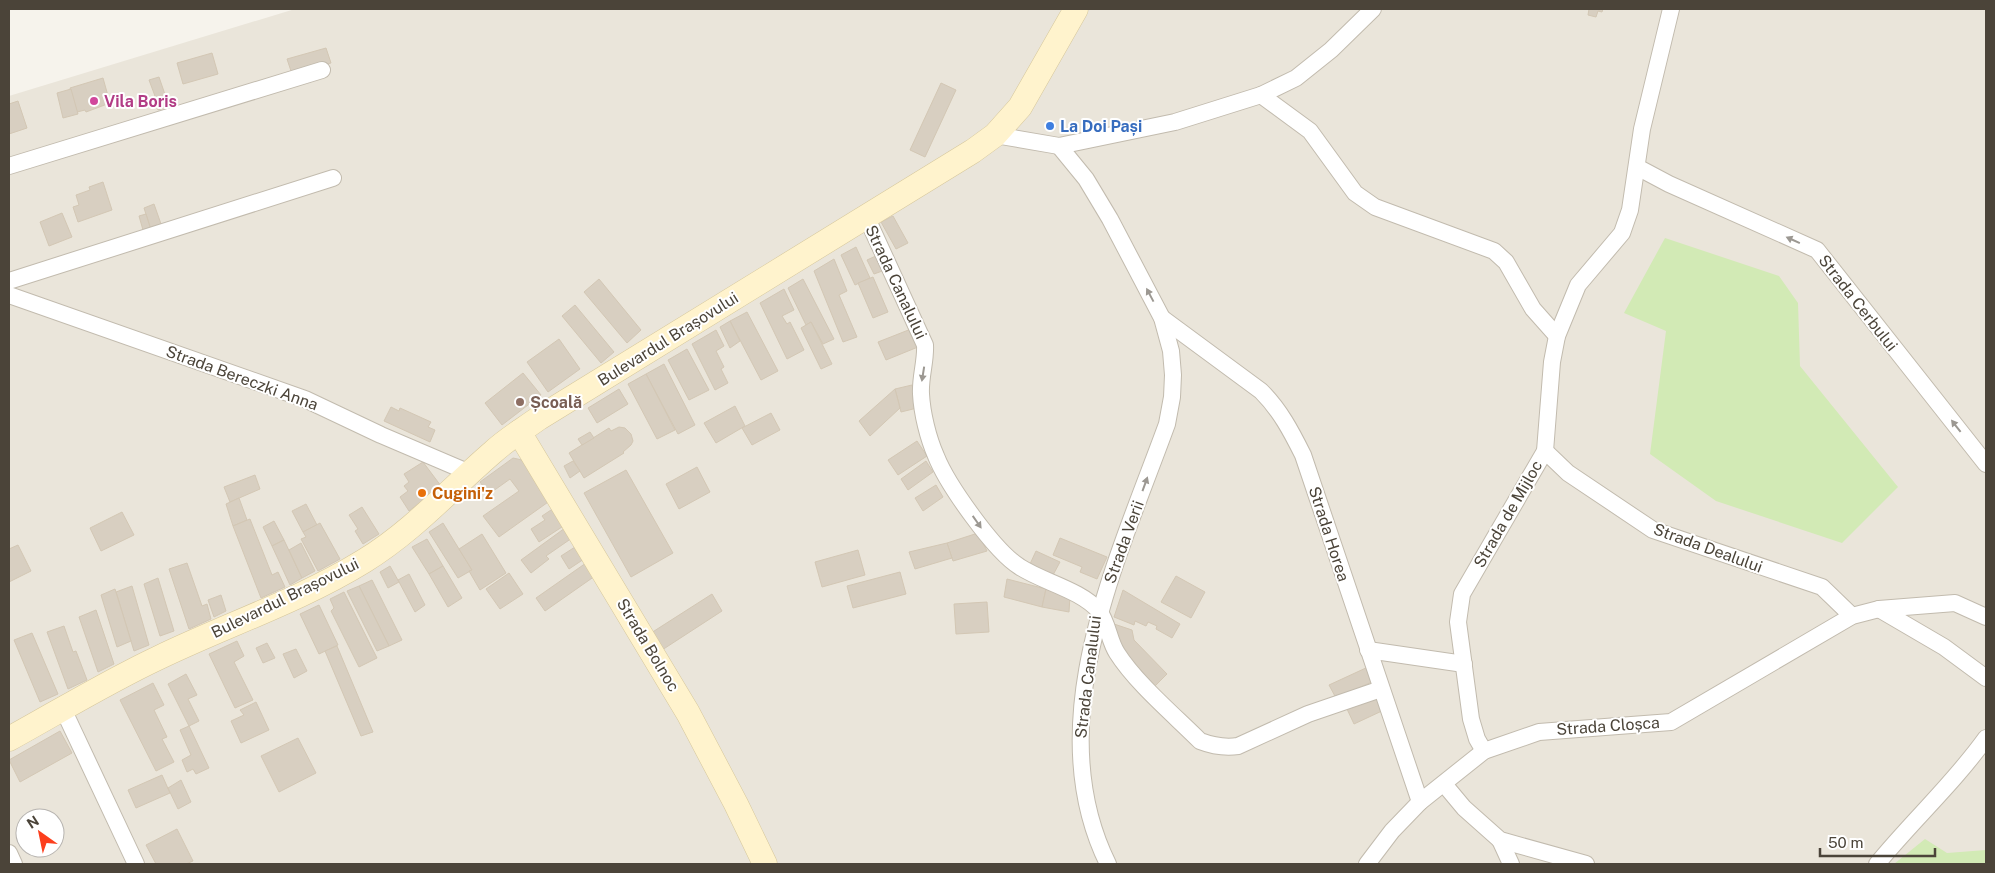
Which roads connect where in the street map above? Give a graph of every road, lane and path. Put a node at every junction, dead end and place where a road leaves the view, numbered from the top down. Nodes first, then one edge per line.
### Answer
1 (1076, 9) edge
2 (1373, 9) edge
3 (1671, 9) edge
4 (322, 70) dead end
5 (1261, 95) junction
6 (995, 135) junction
7 (1060, 146) junction
8 (9, 166) edge
9 (1637, 167) junction
10 (333, 178) dead end
11 (866, 216) junction
12 (9, 282) edge
13 (9, 296) edge
14 (1162, 318) junction
15 (1557, 336) junction
16 (519, 432) junction
17 (1545, 451) junction
18 (1986, 464) edge
19 (470, 473) junction
20 (1878, 609) junction
21 (1099, 612) junction
22 (1852, 616) junction
23 (1986, 617) edge
24 (1368, 650) junction
25 (1464, 664) junction
26 (1986, 678) edge
27 (1381, 689) junction
28 (63, 709) junction
29 (1986, 738) edge
30 (9, 739) edge
31 (1484, 751) junction
32 (1444, 784) junction
33 (1420, 802) junction
34 (1500, 840) junction
35 (9, 853) edge
36 (14, 864) edge
37 (136, 864) edge
38 (765, 864) edge
39 (1108, 864) edge
40 (1366, 864) edge
41 (1511, 864) edge
42 (1586, 864) edge
43 (1877, 864) edge

1 - 6 main road, Bulevardul Brașovului
2 - 5 street
3 - 9 street
4 - 8 street
5 - 7 street
5 - 15 street
6 - 7 street
6 - 11 main road, Bulevardul Brașovului
14 -> 7 street, Strada Verii
9 - 15 street
18 -> 9 street, Strada Cerbului
10 - 12 street
11 - 16 main road, Bulevardul Brașovului
11 -> 21 street, Strada Canalului
13 - 19 street, Strada Bereczki Anna
21 -> 14 street, Strada Verii
14 - 24 street, Strada Horea
15 - 17 street, Strada de Mijloc
16 - 19 main road, Bulevardul Brașovului
16 - 38 main road, Strada Bolnoc
17 - 22 street, Strada Dealului
17 - 25 street, Strada de Mijloc
19 - 28 main road, Bulevardul Brașovului
20 - 22 street, Strada Cloșca
20 - 23 street, Strada Cloșca
20 - 26 street
21 - 27 street
21 - 39 street, Strada Canalului
22 - 31 street, Strada Cloșca
24 - 25 street
24 - 27 street, Strada Horea
25 - 31 street, Strada de Mijloc
27 - 33 street, Strada Horea
28 - 30 main road, Bulevardul Brașovului
28 - 37 street
29 - 43 street
31 - 32 street, Strada Cloșca
32 - 33 street, Strada Cloșca
32 - 34 street
33 - 40 street, Strada Cloșca
34 - 41 street
34 - 42 street
35 - 36 street

